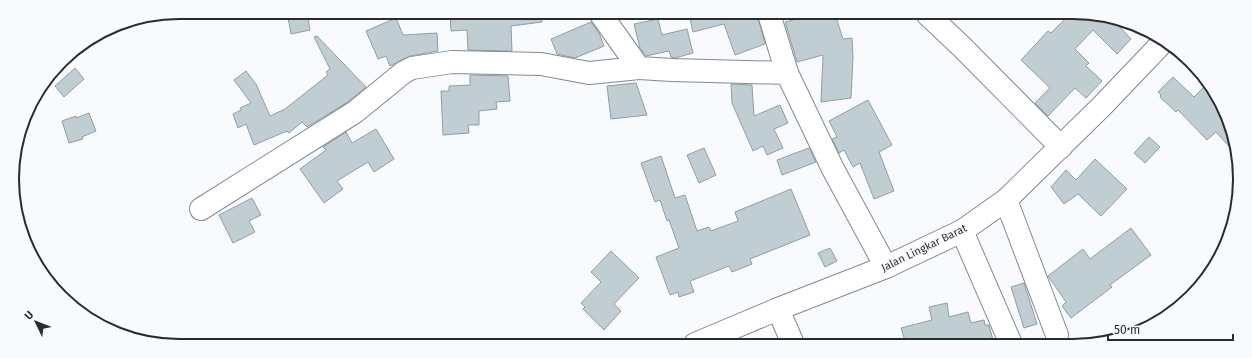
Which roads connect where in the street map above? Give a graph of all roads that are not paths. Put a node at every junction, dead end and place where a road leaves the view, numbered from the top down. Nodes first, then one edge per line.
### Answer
1 (604, 19) edge
2 (771, 19) edge
3 (932, 19) edge
4 (1160, 45) edge
5 (639, 68) junction
6 (787, 73) junction
7 (1061, 147) junction
8 (1006, 200) junction
9 (201, 209) dead end
10 (962, 231) junction
11 (886, 267) junction
12 (778, 309) junction
13 (1057, 335) dead end
14 (708, 339) edge
15 (791, 339) edge
16 (1009, 339) edge

1 - 5 main road
2 - 6 main road
3 - 7 main road
4 - 7 main road, Jalan Lingkar Barat
5 - 6 main road
5 - 9 main road
6 - 11 main road
7 - 8 main road, Jalan Lingkar Barat
8 - 10 main road, Jalan Lingkar Barat
8 - 13 main road
10 - 11 main road, Jalan Lingkar Barat
10 - 16 main road
11 - 12 main road, Jalan Lingkar Barat
12 - 14 main road, Jalan Lingkar Barat
12 - 15 main road

